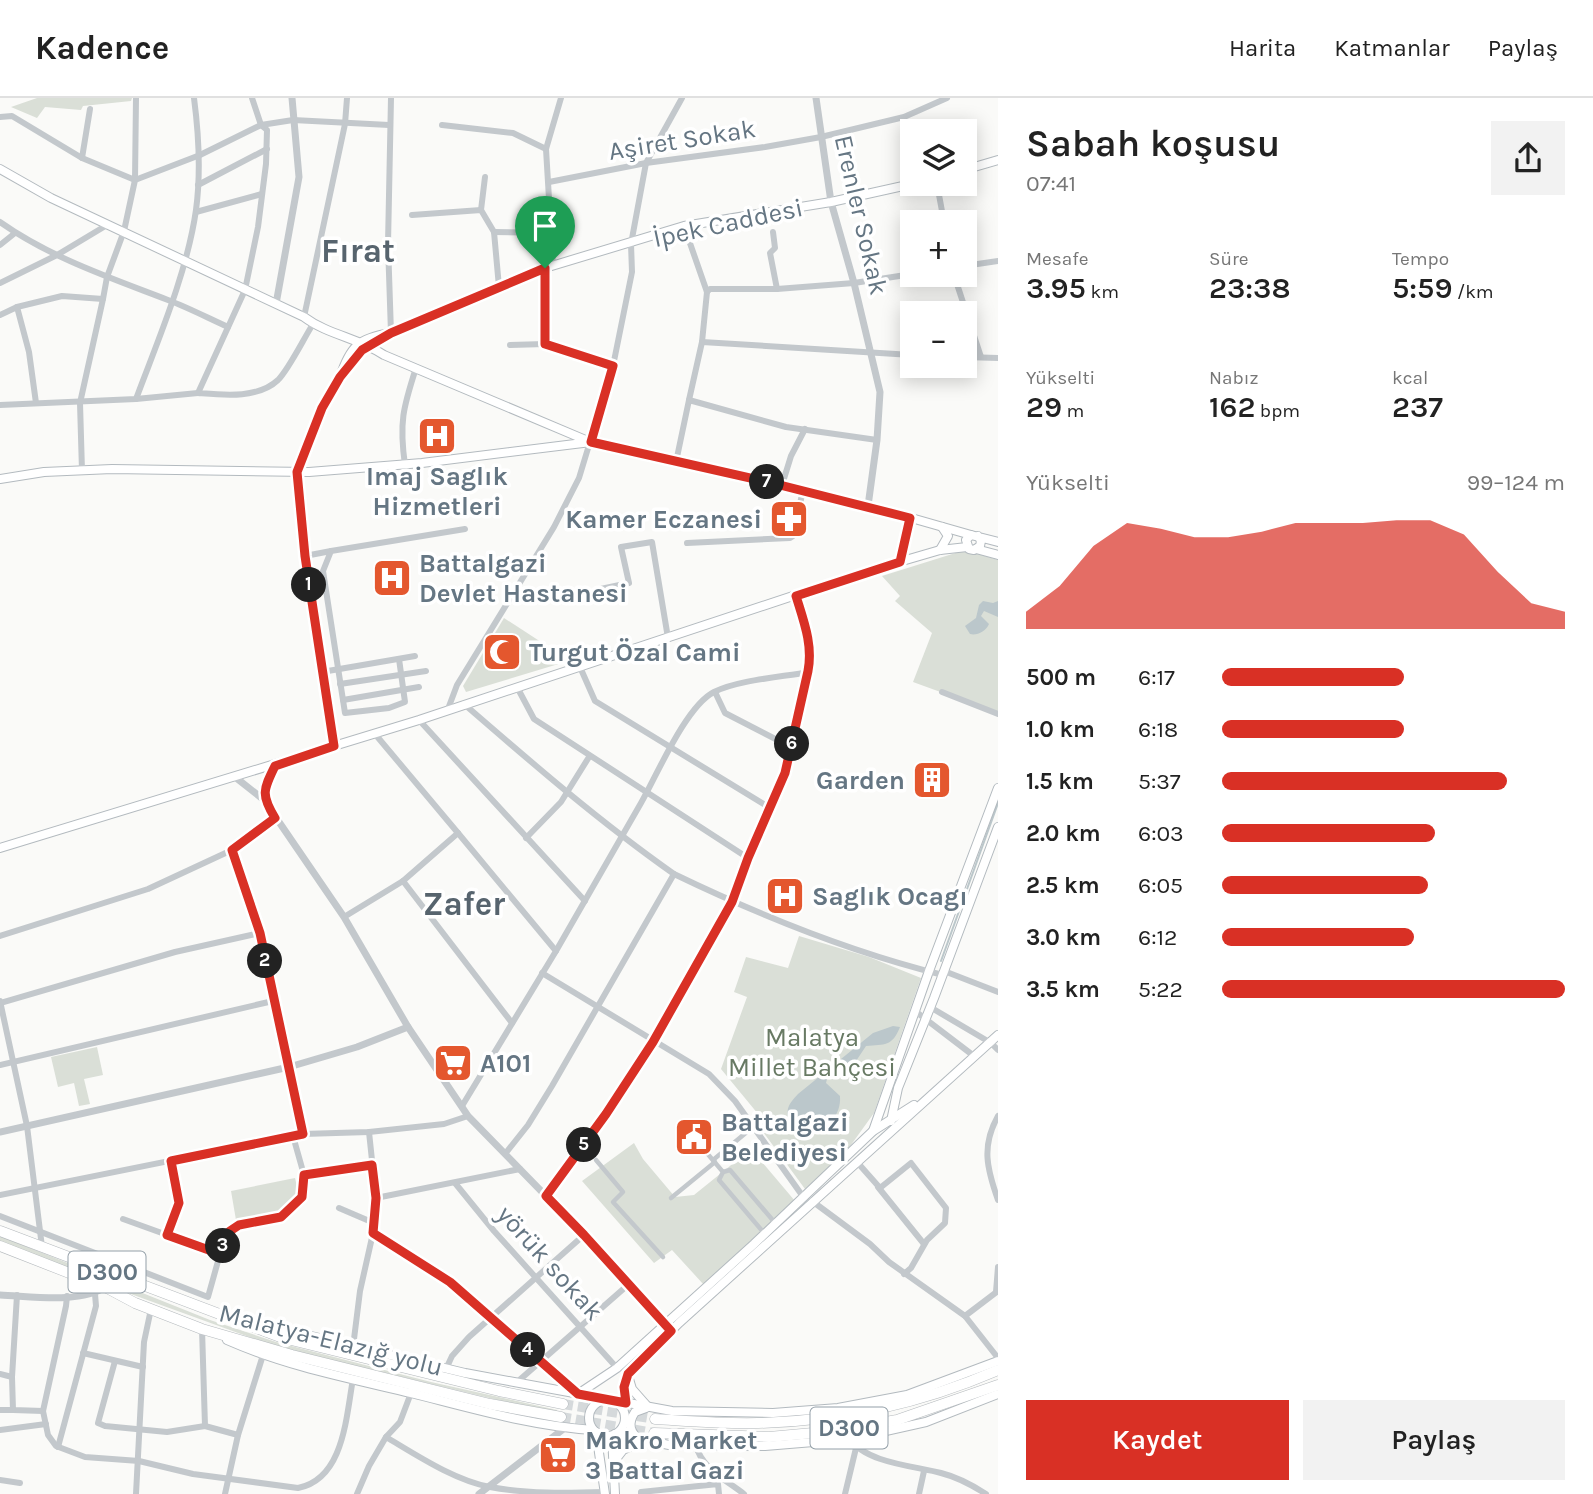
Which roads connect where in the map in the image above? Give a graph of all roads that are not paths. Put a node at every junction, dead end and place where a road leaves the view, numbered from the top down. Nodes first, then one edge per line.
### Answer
1 (136, 98) edge
2 (194, 98) edge
3 (252, 98) edge
4 (292, 98) edge
5 (347, 98) edge
6 (391, 98) edge
7 (561, 98) edge
8 (682, 98) edge
9 (816, 98) edge
10 (947, 98) edge
11 (90, 109) dead end
12 (0, 117) edge
13 (293, 120) junction
14 (345, 124) junction
15 (261, 125) junction
16 (389, 125) junction
17 (442, 125) dead end
18 (821, 137) junction
19 (267, 149) junction
20 (546, 149) junction
21 (200, 155) junction
22 (82, 158) junction
23 (998, 160) edge
24 (646, 163) junction
25 (977, 166) edge
26 (0, 169) edge
27 (485, 177) dead end
28 (135, 180) junction
29 (550, 182) junction
30 (198, 185) junction
31 (900, 187) edge
32 (262, 194) junction
33 (831, 202) junction
34 (481, 210) junction
35 (195, 212) junction
36 (412, 215) dead end
37 (0, 222) edge
38 (107, 225) junction
39 (684, 226) junction
40 (124, 231) junction
41 (494, 232) junction
42 (773, 232) dead end
43 (15, 233) junction
44 (552, 233) junction
45 (631, 244) junction
46 (0, 245) edge
47 (57, 255) junction
48 (184, 260) junction
49 (998, 261) edge
50 (977, 264) edge
51 (549, 267) junction
52 (900, 276) edge
53 (107, 277) junction
54 (0, 283) edge
55 (855, 283) junction
56 (499, 287) junction
57 (958, 287) edge
58 (777, 289) junction
59 (245, 290) junction
60 (708, 292) junction
61 (103, 299) junction
62 (172, 301) junction
63 (276, 304) junction
64 (17, 307) junction
65 (0, 315) edge
66 (304, 317) junction
67 (313, 324) junction
68 (228, 327) junction
69 (391, 333) junction
70 (360, 342) junction
71 (702, 342) junction
72 (545, 344) junction
73 (370, 345) junction
74 (510, 345) dead end
75 (871, 354) junction
76 (900, 355) edge
77 (977, 357) edge
78 (981, 357) junction
79 (998, 358) edge
80 (613, 366) junction
81 (416, 368) junction
82 (340, 377) junction
83 (198, 393) junction
84 (136, 400) junction
85 (689, 400) junction
86 (36, 403) junction
87 (80, 403) junction
88 (0, 405) edge
89 (805, 429) junction
90 (877, 440) junction
91 (591, 442) junction
92 (676, 462) junction
93 (405, 465) junction
94 (82, 471) junction
95 (297, 472) junction
96 (0, 479) edge
97 (782, 485) junction
98 (803, 490) junction
99 (868, 506) junction
100 (910, 518) junction
101 (942, 527) junction
102 (465, 530) dead end
103 (974, 536) junction
104 (998, 542) edge
105 (687, 543) dead end
106 (972, 548) junction
107 (940, 550) junction
108 (331, 551) junction
109 (998, 555) edge
110 (305, 556) junction
111 (900, 562) junction
112 (596, 590) dead end
113 (796, 596) junction
114 (668, 638) junction
115 (415, 656) dead end
116 (399, 659) junction
117 (580, 667) junction
118 (338, 669) junction
119 (426, 671) dead end
120 (808, 671) junction
121 (321, 672) junction
122 (401, 675) junction
123 (341, 684) junction
124 (419, 687) dead end
125 (517, 687) junction
126 (403, 690) junction
127 (715, 692) junction
128 (942, 692) dead end
129 (707, 697) junction
130 (343, 700) junction
131 (464, 704) junction
132 (722, 707) junction
133 (448, 709) junction
134 (998, 713) edge
135 (419, 720) junction
136 (375, 734) junction
137 (334, 746) junction
138 (791, 747) junction
139 (670, 748) junction
140 (589, 757) junction
141 (275, 766) junction
142 (235, 776) junction
143 (998, 788) edge
144 (566, 792) junction
145 (647, 792) junction
146 (264, 800) junction
147 (770, 807) junction
148 (275, 818) junction
149 (998, 827) edge
150 (458, 833) junction
151 (622, 837) junction
152 (526, 838) junction
153 (0, 848) edge
154 (232, 850) junction
155 (748, 858) junction
156 (674, 874) junction
157 (402, 881) junction
158 (584, 901) junction
159 (732, 902) junction
160 (344, 917) junction
161 (260, 933) junction
162 (0, 936) edge
163 (556, 951) junction
164 (929, 971) junction
165 (542, 973) junction
166 (944, 973) junction
167 (998, 992) edge
168 (273, 1000) junction
169 (0, 1002) edge
170 (597, 1007) junction
171 (930, 1007) junction
172 (915, 1011) junction
173 (925, 1019) junction
174 (512, 1023) junction
175 (408, 1027) junction
176 (998, 1035) edge
177 (653, 1042) junction
178 (991, 1043) junction
179 (998, 1050) edge
180 (974, 1056) junction
181 (14, 1062) junction
182 (0, 1065) edge
183 (289, 1067) junction
184 (926, 1099) junction
185 (462, 1106) junction
186 (468, 1116) junction
187 (998, 1116) edge
188 (891, 1119) junction
189 (27, 1126) junction
190 (753, 1127) junction
191 (873, 1131) junction
192 (892, 1131) junction
193 (0, 1132) edge
194 (369, 1132) junction
195 (303, 1134) junction
196 (293, 1136) junction
197 (877, 1144) junction
198 (706, 1152) dead end
199 (505, 1154) junction
200 (596, 1160) dead end
201 (171, 1161) junction
202 (714, 1161) junction
203 (857, 1163) junction
204 (372, 1165) junction
205 (520, 1169) junction
206 (723, 1172) junction
207 (304, 1175) junction
208 (455, 1183) junction
209 (878, 1187) junction
210 (36, 1188) junction
211 (0, 1195) edge
212 (546, 1196) junction
213 (376, 1198) junction
214 (671, 1198) dead end
215 (808, 1200) junction
216 (998, 1200) edge
217 (339, 1208) dead end
218 (0, 1216) edge
219 (123, 1219) dead end
220 (374, 1223) junction
221 (776, 1224) junction
222 (40, 1230) junction
223 (0, 1231) edge
224 (373, 1233) junction
225 (765, 1234) junction
226 (167, 1235) junction
227 (584, 1235) junction
228 (924, 1244) junction
229 (0, 1246) edge
230 (42, 1247) junction
231 (220, 1254) junction
232 (663, 1257) dead end
233 (998, 1267) edge
234 (905, 1274) junction
235 (535, 1276) junction
236 (629, 1284) junction
237 (105, 1287) junction
238 (997, 1292) edge
239 (95, 1294) junction
240 (0, 1295) edge
241 (17, 1295) junction
242 (67, 1296) junction
243 (150, 1310) junction
244 (214, 1312) junction
245 (490, 1316) junction
246 (965, 1316) junction
247 (580, 1326) junction
248 (668, 1328) junction
249 (202, 1329) junction
250 (353, 1347) junction
251 (83, 1353) junction
252 (263, 1355) junction
253 (998, 1359) edge
254 (115, 1361) junction
255 (541, 1361) junction
256 (143, 1367) junction
257 (617, 1368) junction
258 (446, 1369) junction
259 (998, 1370) edge
260 (0, 1374) edge
261 (628, 1374) junction
262 (12, 1377) junction
263 (353, 1379) junction
264 (516, 1383) junction
265 (998, 1385) edge
266 (411, 1393) junction
267 (578, 1394) junction
268 (998, 1394) edge
269 (611, 1400) junction
270 (626, 1403) junction
271 (563, 1404) tunnel mouth
272 (649, 1408) junction
273 (0, 1410) edge
274 (13, 1410) junction
275 (43, 1411) junction
276 (561, 1417) tunnel mouth
277 (655, 1419) tunnel mouth
278 (46, 1424) junction
279 (205, 1426) junction
280 (566, 1427) junction
281 (0, 1430) edge
282 (141, 1430) junction
283 (595, 1431) junction
284 (238, 1434) junction
285 (614, 1435) junction
286 (386, 1437) junction
287 (648, 1438) junction
288 (850, 1439) junction
289 (695, 1440) junction
290 (58, 1447) junction
291 (856, 1448) junction
292 (139, 1461) junction
293 (612, 1464) junction
294 (924, 1471) junction
295 (228, 1478) junction
296 (0, 1480) edge
297 (20, 1483) dead end
298 (488, 1487) junction
299 (680, 1490) edge
300 (518, 1492) edge
301 (575, 1493) edge
302 (605, 1493) edge
303 (136, 1494) edge
304 (225, 1494) edge
305 (357, 1494) edge
306 (480, 1494) edge
307 (615, 1494) edge
308 (641, 1494) edge
309 (719, 1494) edge
310 (744, 1494) edge
311 (845, 1494) edge
312 (919, 1494) edge
313 (986, 1494) edge

1 - 28 street
2 - 21 street
3 - 15 street
4 - 13 street
5 - 14 street
6 - 16 street
7 - 20 street
8 - 24 street
9 - 18 street, Erenler Sokak
10 - 18 street, Aşiret Sokak
11 - 22 street
12 - 22 street
13 - 14 street
13 - 15 street
13 - 63 street
14 - 16 street
14 - 66 street
15 - 19 street
15 - 21 street
16 - 69 street
17 - 20 street
18 - 24 street, Aşiret Sokak
18 - 33 street, Erenler Sokak
19 - 30 street
19 - 32 street
20 - 29 street
21 - 28 street
21 - 30 street
22 - 28 street
23 - 25 main road
24 - 29 street, Aşiret Sokak
24 - 45 street
26 - 38 main road
27 - 34 street
28 - 40 street
29 - 44 street
30 - 35 street
31 - 33 main road, İpek Caddesi
32 - 35 street
32 - 59 street
33 - 39 main road, İpek Caddesi
33 - 55 street, Erenler Sokak
34 - 36 street
34 - 41 street
35 - 48 street
37 - 43 street
38 - 40 main road
38 - 47 street
39 - 45 main road, İpek Caddesi
39 - 60 street
40 - 48 main road
40 - 53 street
41 - 44 street
41 - 56 street
42 - 58 street
43 - 46 street
43 - 47 street
44 - 51 street
45 - 51 main road, İpek Caddesi
45 - 80 street
47 - 53 street
47 - 54 street
48 - 59 main road
48 - 62 street
49 - 50 street
51 - 56 main road, İpek Caddesi
51 - 72 street
52 - 55 street
53 - 61 street
53 - 62 street
55 - 58 street
55 - 75 street, Erenler Sokak
56 - 69 main road, İpek Caddesi
57 - 78 street
58 - 60 street
59 - 63 main road
59 - 68 street
60 - 71 street
61 - 64 street
61 - 87 street
62 - 68 street
62 - 84 street
63 - 66 main road
64 - 65 street
64 - 86 street
66 - 67 main road
67 - 70 main road
67 - 83 street
68 - 83 street
69 - 70 main road
69 - 73 main road
70 - 73 main road
70 - 82 main road
71 - 75 street
71 - 85 street
72 - 74 street
72 - 80 street
73 - 81 main road
73 - 82 main road
75 - 76 street
75 - 90 street, Erenler Sokak
77 - 78 street
78 - 79 street
80 - 91 street
81 - 91 main road
81 - 93 street
82 - 95 main road
83 - 84 street
84 - 87 street
85 - 89 street
85 - 92 street
86 - 87 street
86 - 88 street
87 - 94 street
89 - 90 street
89 - 97 street
90 - 99 street, Erenler Sokak
91 - 92 main road
91 - 93 main road
91 - 133 street
92 - 97 main road
93 - 95 main road
94 - 95 main road
94 - 96 main road
95 - 110 main road
97 - 98 main road
98 - 99 main road
98 - 105 street
99 - 100 main road
100 - 101 main road
100 - 111 street
101 - 103 main road
101 - 107 main road
102 - 108 street
103 - 104 main road
103 - 106 main road
103 - 106 main road
106 - 107 main road
106 - 109 main road
107 - 111 main road
108 - 110 street
108 - 118 street
110 - 121 main road
111 - 113 main road
112 - 114 street
113 - 114 main road
113 - 120 street
114 - 117 main road
115 - 116 street
116 - 118 street
116 - 122 street
117 - 125 main road
117 - 139 street
118 - 121 street
118 - 123 street
119 - 122 street
120 - 127 street
120 - 138 street
121 - 137 main road
122 - 123 street
122 - 126 street
123 - 130 street
124 - 126 street
125 - 131 main road
125 - 140 street
126 - 130 street
126 - 130 street
127 - 129 street
127 - 132 street
128 - 134 street
129 - 132 street
129 - 139 street
131 - 133 main road
131 - 144 street
132 - 138 street
133 - 135 main road
135 - 136 main road
135 - 152 street
136 - 137 main road
136 - 150 street
137 - 141 main road
138 - 147 street
139 - 145 street
139 - 147 street
140 - 144 street
140 - 145 street
141 - 142 main road
141 - 146 street
142 - 146 street
142 - 153 main road
143 - 164 main road
144 - 151 street
144 - 152 street
145 - 151 street
145 - 155 street
146 - 148 street
147 - 155 street
148 - 154 street
148 - 160 street
149 - 166 main road
150 - 157 street
150 - 163 street
151 - 156 street
151 - 158 street
152 - 158 street
154 - 161 street
154 - 162 street
155 - 159 street
156 - 159 street
156 - 170 street
157 - 160 street
157 - 174 street
158 - 163 street
159 - 164 street
159 - 177 street
160 - 175 street
161 - 168 street
161 - 169 street
163 - 165 street
164 - 166 street
164 - 172 main road
165 - 170 street
165 - 174 street
166 - 167 street
166 - 171 main road
168 - 181 street
168 - 183 street
169 - 181 street
170 - 177 street
170 - 199 street
171 - 173 main road
171 - 178 street
172 - 173 street
172 - 191 main road
173 - 180 street
173 - 188 main road
174 - 185 street
175 - 183 street
175 - 185 street
176 - 178 main road
177 - 190 street
177 - 212 street
178 - 179 street
178 - 180 main road
180 - 184 main road
181 - 182 street
181 - 189 street
183 - 189 street
183 - 195 street
184 - 188 main road
184 - 192 main road
185 - 186 street
186 - 194 street
186 - 199 street
187 - 216 street
188 - 191 main road
188 - 192 main road
189 - 193 street
189 - 210 street
190 - 202 street
190 - 215 street
191 - 197 main road
191 - 215 main road
192 - 197 main road
194 - 195 street
194 - 204 street
195 - 196 street
196 - 201 street
196 - 207 street
197 - 203 main road
198 - 202 street
199 - 205 street
200 - 232 street
201 - 210 street
201 - 226 street
202 - 206 street
202 - 214 street
203 - 209 street
203 - 215 main road
204 - 207 street
204 - 213 street
205 - 208 street
205 - 212 street
206 - 221 street
206 - 225 street
207 - 231 street
208 - 213 street
208 - 235 street, yörük sokak
209 - 228 street
209 - 228 street
210 - 211 street
210 - 222 street
212 - 227 street
213 - 220 street
215 - 221 main road
215 - 234 street
215 - 248 main road
217 - 220 street
218 - 222 street
219 - 226 street
220 - 224 street
221 - 225 main road
222 - 230 street
222 - 231 street
223 - 230 highway, Malatya-Elazığ yolu / D300
224 - 245 street
224 - 250 street
225 - 248 main road
226 - 231 street
227 - 235 street
227 - 236 street
228 - 234 street
229 - 237 highway, D300
230 - 244 highway, Malatya-Elazığ yolu / D300
233 - 238 street
234 - 246 street
235 - 245 street
235 - 247 street, yörük sokak
236 - 247 street
236 - 248 street
237 - 239 street
237 - 243 highway, D300
238 - 246 street
239 - 242 street
239 - 251 street
240 - 241 street
241 - 242 street
241 - 262 street
242 - 275 street
243 - 249 highway, D300
243 - 256 street
244 - 250 main road, Malatya-Elazığ yolu / D300
244 - 271 highway
245 - 255 street
245 - 258 street
246 - 253 street
247 - 255 street
247 - 257 street, yörük sokak
248 - 257 main road
248 - 261 main road
249 - 252 main road, D300
249 - 276 highway
249 - 279 street
250 - 258 main road, Malatya-Elazığ yolu / D300
251 - 254 street
251 - 290 street
252 - 263 main road, D300
252 - 284 street
253 - 272 main road, Malatya-Elazığ yolu / D300
254 - 256 street
254 - 282 street
255 - 264 street
255 - 267 street
256 - 282 street
257 - 267 main road
258 - 264 main road, Malatya-Elazığ yolu / D300
259 - 277 highway, D300
260 - 262 street
261 - 270 main road
261 - 272 main road
262 - 274 street
263 - 266 main road, D300
263 - 295 street
264 - 267 main road, Malatya-Elazığ yolu / D300
265 - 289 highway, D300
266 - 280 main road, D300
266 - 286 street
267 - 269 main road, Malatya-Elazığ yolu / D300
268 - 288 main road
269 - 270 main road, Malatya-Elazığ yolu / D300
269 - 283 main road
269 - 285 main road
270 - 272 main road, Malatya-Elazığ yolu / D300
272 - 287 main road
273 - 274 street
274 - 275 street
275 - 278 street
278 - 281 street
278 - 290 street
279 - 282 street
279 - 284 street
280 - 283 main road, D300
280 - 298 street
282 - 292 street
283 - 285 main road
283 - 302 main road
284 - 295 street
285 - 287 main road
285 - 293 main road
286 - 298 street
286 - 305 street
287 - 289 highway
287 - 289 main road
287 - 293 main road
288 - 289 main road
288 - 291 street
289 - 310 street
290 - 292 street
291 - 294 street
291 - 311 street
292 - 295 street
292 - 303 street
293 - 307 main road
294 - 312 street
294 - 313 street
295 - 304 street
296 - 297 street
298 - 300 street
298 - 306 street
299 - 308 street
299 - 309 street
300 - 301 street
301 - 302 street

